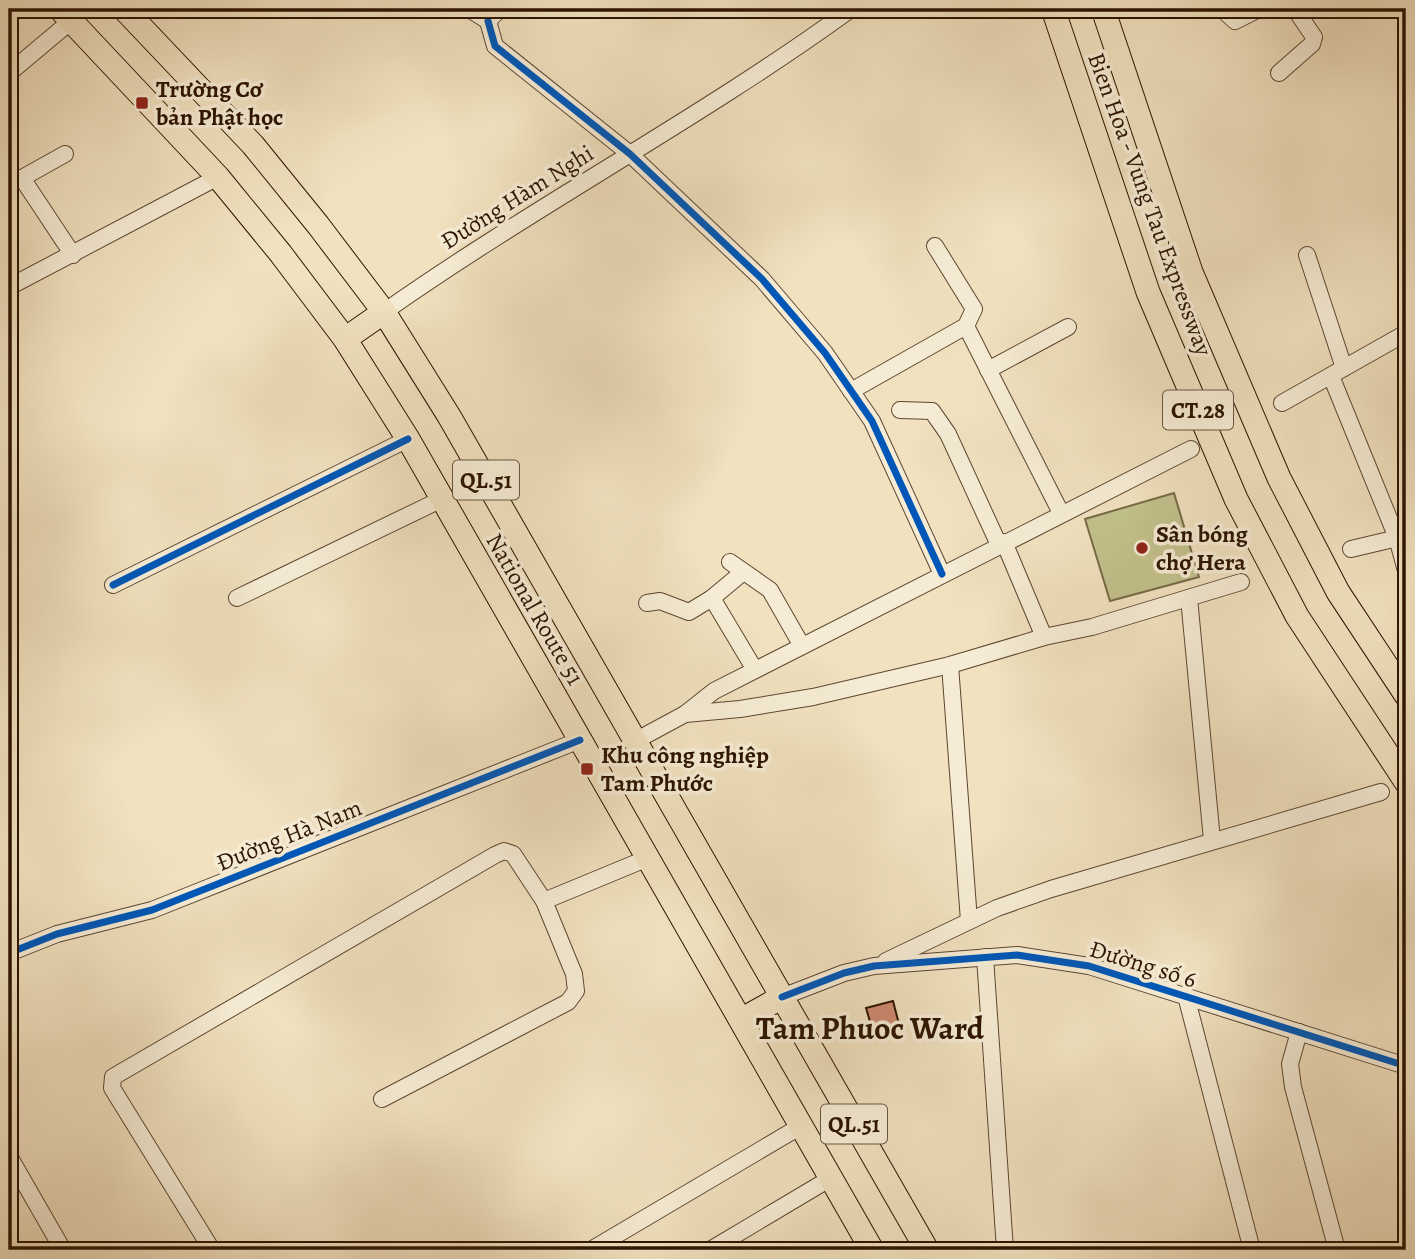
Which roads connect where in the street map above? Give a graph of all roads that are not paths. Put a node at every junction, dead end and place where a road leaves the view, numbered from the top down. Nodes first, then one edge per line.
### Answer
1 (124, 9) edge
2 (469, 9) edge
3 (500, 9) edge
4 (851, 9) edge
5 (1053, 9) edge
6 (1103, 9) edge
7 (1222, 9) edge
8 (1259, 9) edge
9 (1295, 9) edge
10 (66, 15) edge
11 (488, 21) junction
12 (1279, 72) dead end
13 (9, 74) edge
14 (65, 154) dead end
15 (629, 154) junction
16 (218, 177) junction
17 (16, 181) edge
18 (935, 246) dead end
19 (73, 255) junction
20 (1307, 256) dead end
21 (9, 287) edge
22 (384, 312) junction
23 (966, 326) junction
24 (1068, 327) dead end
25 (1406, 333) edge
26 (345, 339) junction
27 (988, 370) junction
28 (1338, 372) junction
29 (851, 391) junction
30 (1282, 403) dead end
31 (900, 410) dead end
32 (408, 439) junction
33 (1191, 449) dead end
34 (442, 499) junction
35 (1061, 513) junction
36 (1402, 537) edge
37 (1001, 543) junction
38 (1350, 549) dead end
39 (1406, 570) edge
40 (942, 574) junction
41 (1241, 582) dead end
42 (113, 585) dead end
43 (237, 598) dead end
44 (712, 598) junction
45 (1189, 598) junction
46 (647, 603) dead end
47 (1044, 637) junction
48 (802, 646) junction
49 (950, 665) junction
50 (755, 670) junction
51 (1406, 695) edge
52 (685, 714) junction
53 (580, 740) junction
54 (635, 741) junction
55 (1406, 782) edge
56 (1381, 792) dead end
57 (1212, 840) junction
58 (648, 858) junction
59 (544, 901) junction
60 (969, 921) junction
61 (11, 951) edge
62 (985, 957) junction
63 (874, 966) junction
64 (1186, 996) junction
65 (782, 997) junction
66 (741, 1020) junction
67 (1299, 1032) junction
68 (1406, 1066) edge
69 (382, 1099) dead end
70 (801, 1126) junction
71 (9, 1156) edge
72 (831, 1178) junction
73 (15, 1183) edge
74 (845, 1202) junction
75 (63, 1250) edge
76 (212, 1250) edge
77 (591, 1250) edge
78 (710, 1250) edge
79 (859, 1250) edge
80 (872, 1250) edge
81 (927, 1250) edge
82 (1005, 1250) edge
83 (1252, 1250) edge
84 (1337, 1250) edge

1 - 22 highway, National Route 51 / QL.51
2 - 11 street
3 - 11 street
4 - 15 street, Đường Hàm Nghi
5 - 55 highway, Bien Hoa - Vung Tau Expressway / CT.28
6 - 51 highway, Bien Hoa - Vung Tau Expressway / CT.28
7 - 8 street
9 - 12 street
10 - 13 street
10 - 16 highway, National Route 51 / QL.51
11 - 15 street
14 - 17 street
15 - 22 street, Đường Hàm Nghi
15 - 29 street
16 - 19 street
16 - 26 highway, National Route 51 / QL.51
17 - 19 street
18 - 23 street
19 - 21 street
20 - 28 street
22 - 26 highway
22 - 54 highway, National Route 51 / QL.51
23 - 27 street
23 - 29 street
24 - 27 street
25 - 28 street
26 - 32 highway, National Route 51 / QL.51
27 - 35 street
28 - 30 street
28 - 36 street
29 - 40 street
31 - 37 street
32 - 34 highway, National Route 51 / QL.51
32 - 42 street
33 - 35 street
34 - 43 street
34 - 53 highway, National Route 51 / QL.51
35 - 37 street
36 - 38 street
36 - 39 street
37 - 40 street
37 - 47 street
40 - 48 street
41 - 45 street
44 - 46 street
44 - 48 street
44 - 50 street
45 - 47 street
45 - 57 street
47 - 49 street
48 - 50 street
49 - 52 street
49 - 60 street
50 - 52 street
52 - 54 street
53 - 58 highway, National Route 51 / QL.51
53 - 61 street, Đường Hà Nam
54 - 65 highway, National Route 51 / QL.51
56 - 57 street
57 - 60 street
58 - 59 street
58 - 66 highway, National Route 51 / QL.51
59 - 69 street
59 - 76 street
60 - 63 street
62 - 63 street, Đường số 6
62 - 64 street, Đường số 6
62 - 82 street
63 - 65 street, Đường số 6
64 - 67 street, Đường số 6
64 - 83 street
65 - 66 highway
65 - 81 highway, National Route 51 / QL.51
66 - 70 highway, National Route 51 / QL.51
67 - 68 street, Đường số 6
67 - 84 street
70 - 72 highway, National Route 51 / QL.51
70 - 77 street
71 - 73 street
72 - 74 highway, National Route 51 / QL.51
72 - 78 street
73 - 75 street
74 - 79 highway, QL.51
74 - 80 highway, National Route 51 / QL.51

